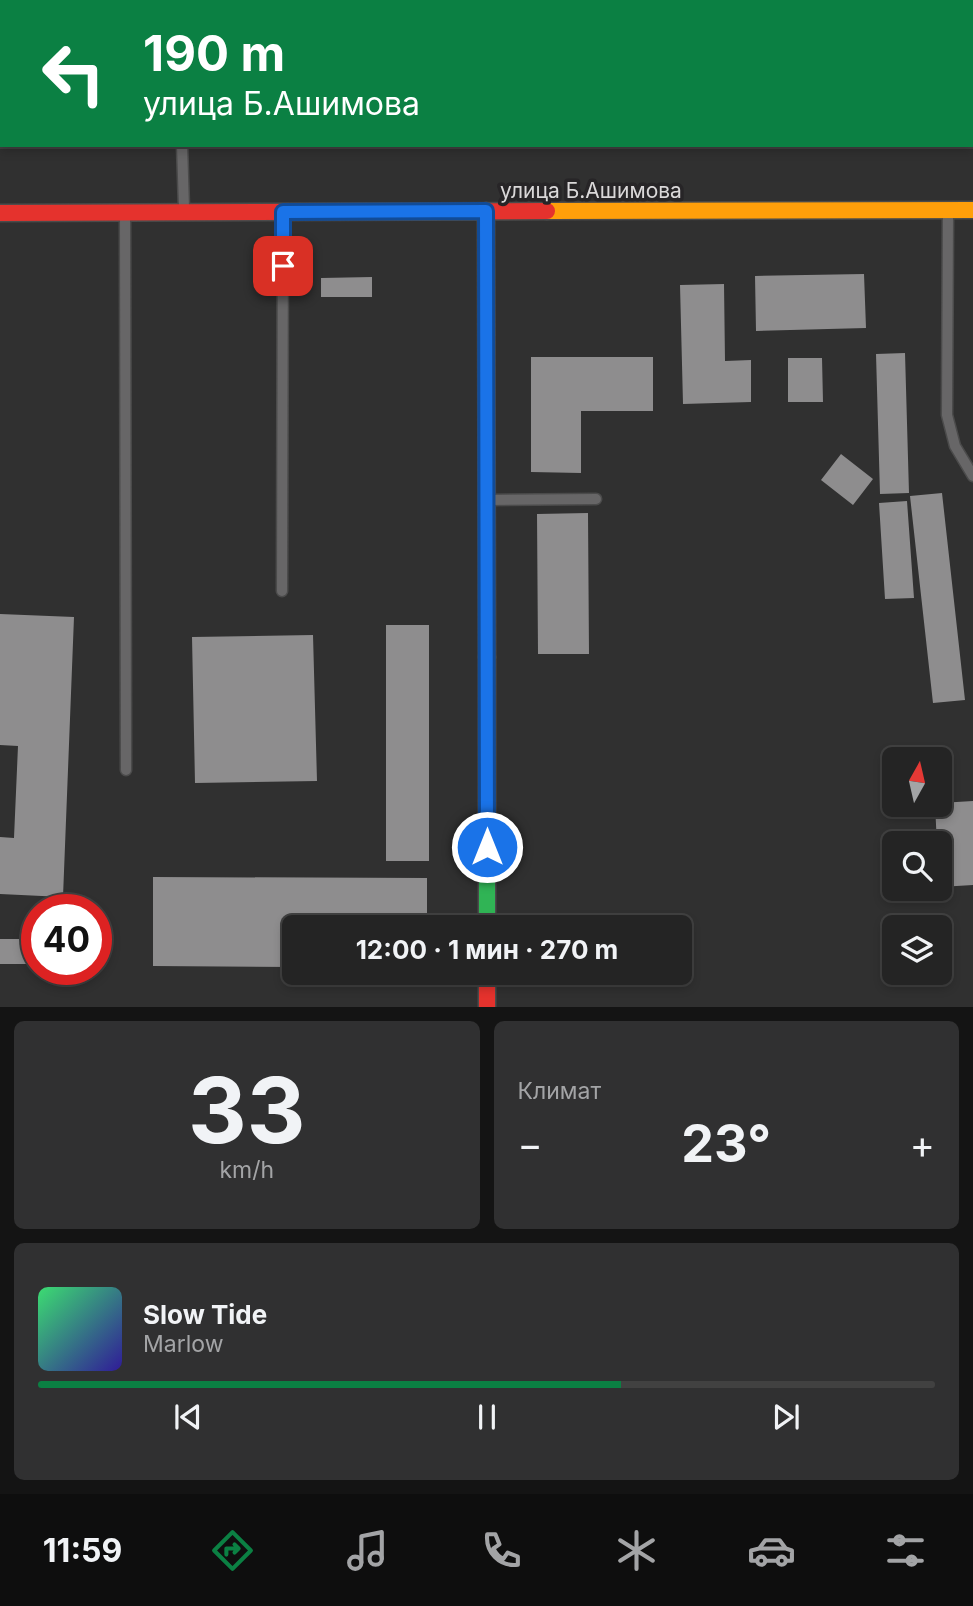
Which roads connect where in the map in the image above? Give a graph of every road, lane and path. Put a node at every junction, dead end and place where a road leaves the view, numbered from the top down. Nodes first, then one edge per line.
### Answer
1 (182, 147) edge
2 (948, 210) junction
3 (973, 210) edge
4 (486, 211) junction
5 (184, 212) junction
6 (283, 212) junction
7 (0, 213) edge
8 (125, 213) junction
9 (973, 476) edge
10 (596, 499) dead end
11 (487, 500) junction
12 (282, 591) dead end
13 (126, 770) dead end
14 (487, 915) edge
15 (487, 985) edge
16 (487, 1007) edge

1 - 5 lane
2 - 3 street, улица Б.Ашимова
2 - 4 street, улица Б.Ашимова
2 - 9 lane
4 - 6 street, улица Б.Ашимова
4 - 11 street
5 - 6 street, улица Б.Ашимова
5 - 8 street, улица Б.Ашимова
6 - 12 lane
7 - 8 street, улица Б.Ашимова
8 - 13 lane
10 - 11 lane
11 - 14 street
15 - 16 street

